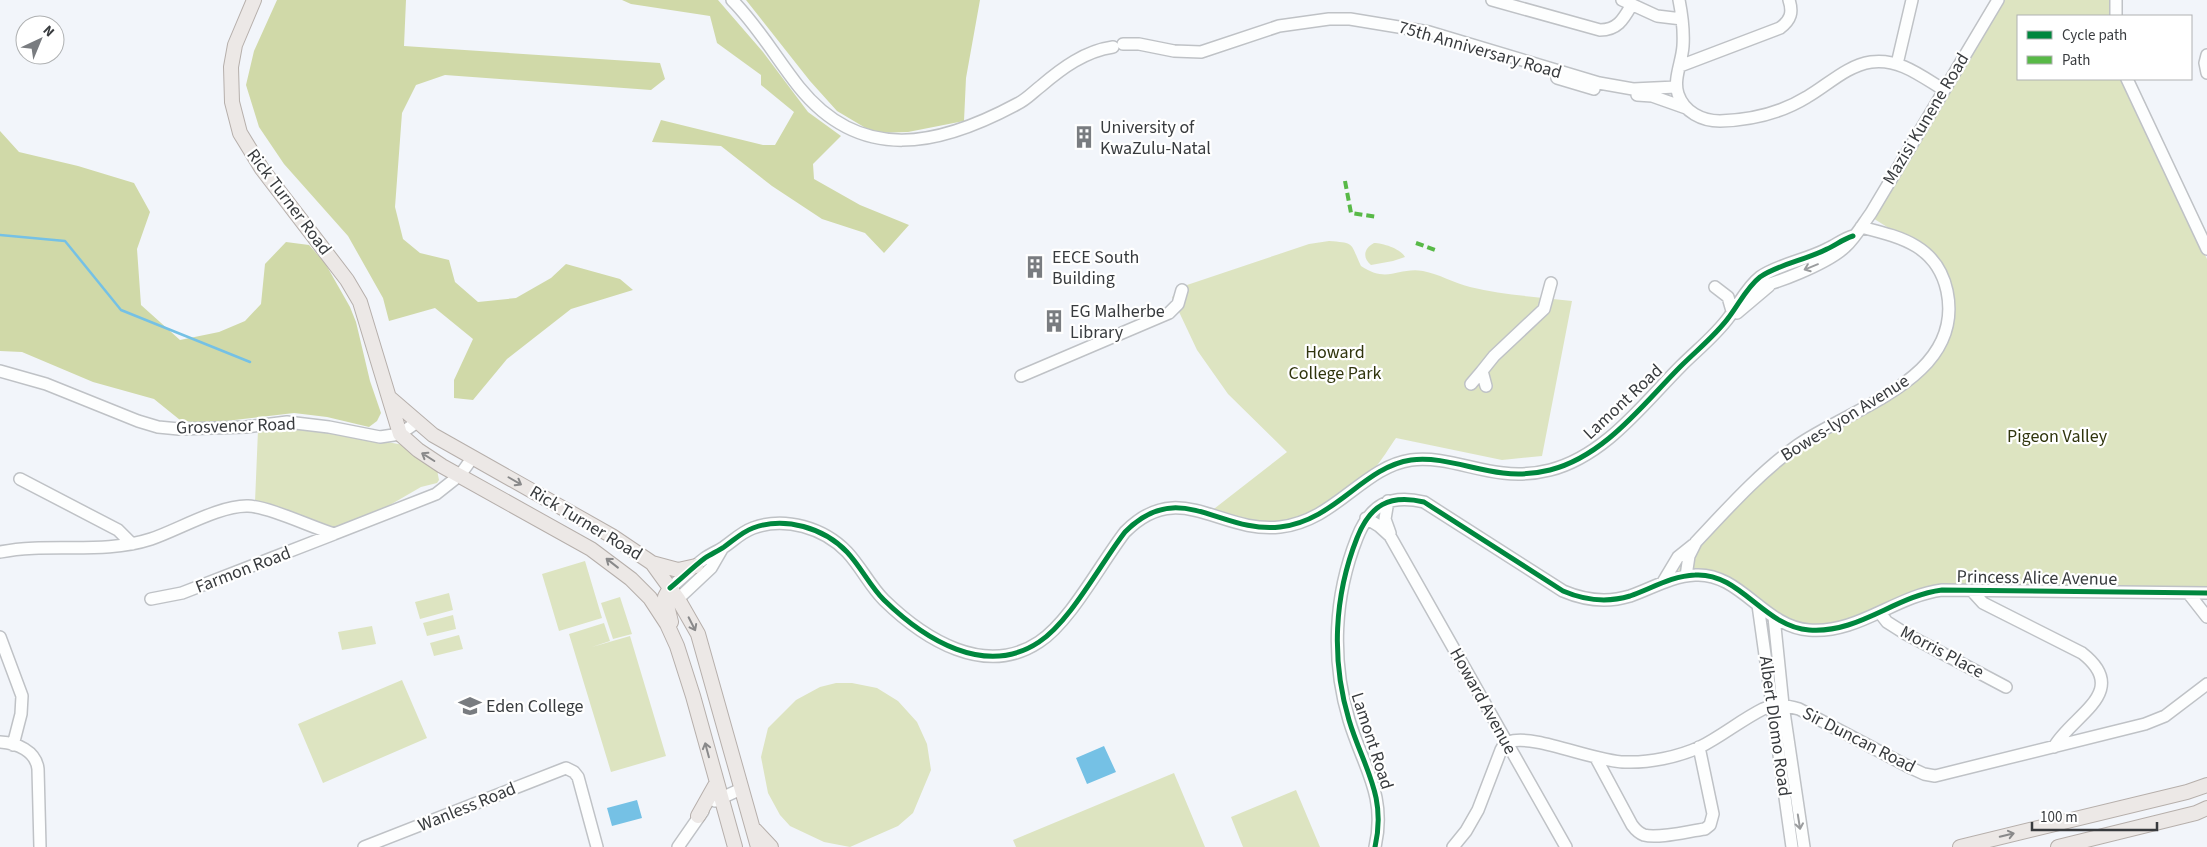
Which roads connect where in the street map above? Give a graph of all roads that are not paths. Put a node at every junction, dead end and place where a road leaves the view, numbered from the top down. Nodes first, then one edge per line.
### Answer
1 (254, 0) edge
2 (732, 0) edge
3 (1492, 0) edge
4 (1679, 0) edge
5 (1789, 0) edge
6 (1912, 0) edge
7 (1998, 0) edge
8 (2116, 0) edge
9 (1627, 3) edge
10 (2116, 15) edge
11 (1682, 19) junction
12 (2207, 56) edge
13 (1510, 58) junction
14 (1897, 64) junction
15 (1680, 66) junction
16 (2207, 72) edge
17 (2127, 80) edge
18 (1676, 87) junction
19 (1944, 90) junction
20 (1686, 108) junction
21 (1862, 227) junction
22 (1853, 236) junction
23 (2207, 249) edge
24 (1761, 276) joint
25 (1551, 283) dead end
26 (1772, 283) junction
27 (1715, 287) dead end
28 (1750, 288) junction
29 (1182, 290) dead end
30 (1731, 314) junction
31 (0, 371) edge
32 (1482, 371) junction
33 (1021, 376) dead end
34 (1471, 384) dead end
35 (1486, 386) dead end
36 (390, 398) junction
37 (417, 422) junction
38 (400, 434) junction
39 (473, 457) junction
40 (460, 475) junction
41 (20, 479) dead end
42 (1388, 501) junction
43 (1364, 522) junction
44 (308, 526) junction
45 (334, 534) junction
46 (1390, 536) junction
47 (132, 544) junction
48 (310, 544) junction
49 (1694, 545) junction
50 (723, 548) junction
51 (0, 552) edge
52 (1401, 554) junction
53 (652, 563) junction
54 (696, 566) junction
55 (1686, 576) junction
56 (1663, 582) junction
57 (640, 586) junction
58 (1972, 591) junction
59 (2207, 593) edge
60 (2189, 594) junction
61 (671, 595) junction
62 (151, 600) dead end
63 (1758, 605) junction
64 (1880, 613) junction
65 (1774, 617) junction
66 (2207, 617) edge
67 (0, 637) edge
68 (676, 645) junction
69 (2207, 684) edge
70 (2006, 687) dead end
71 (1778, 705) junction
72 (0, 742) edge
73 (1507, 742) junction
74 (13, 745) junction
75 (1699, 747) junction
76 (2054, 747) junction
77 (1596, 758) junction
78 (716, 784) junction
79 (741, 789) junction
80 (2206, 789) edge
81 (720, 799) junction
82 (2207, 808) edge
83 (698, 816) junction
84 (2078, 818) junction
85 (752, 826) junction
86 (2085, 840) junction
87 (40, 847) edge
88 (364, 847) edge
89 (597, 847) edge
90 (678, 847) edge
91 (735, 847) edge
92 (758, 847) edge
93 (771, 847) edge
94 (1376, 847) edge
95 (1453, 847) edge
96 (1566, 847) edge
97 (1792, 847) edge
98 (1804, 847) edge
99 (1960, 847) edge
100 (2058, 847) edge

1 - 36 main road, Rick Turner Road
2 - 13 street, 75th Anniversary Road
3 - 9 street
4 - 11 street
5 - 15 street
6 - 14 street
7 - 19 street, Mazisi Kunene Road
8 - 10 street
9 - 11 street
11 - 15 street
12 - 16 street
13 - 18 street, 75th Anniversary Road
13 - 20 street
14 - 19 street
14 - 20 street
15 - 18 street
17 - 23 street
18 - 20 street
19 - 21 street, Mazisi Kunene Road
21 - 22 street, Mazisi Kunene Road
21 - 49 street, Bowes-lyon Avenue
22 - 24 street, Mazisi Kunene Road
22 -> 26 street, Mazisi Kunene Road
24 - 28 street, Lamont Road
25 - 32 street
26 - 28 street
26 - 30 street, Lamont Road
27 - 30 street
28 - 30 street, Lamont Road
29 - 33 street
30 - 50 street, Lamont Road
31 - 38 street, Grosvenor Road
32 - 34 street
32 - 35 street
36 - 37 main road, Rick Turner Road
36 - 38 main road, Rick Turner Road
37 - 38 street
37 - 39 main road, Rick Turner Road
40 -> 38 main road, Rick Turner Road
39 - 40 street, Farmon Road
39 -> 53 main road, Rick Turner Road
40 - 45 street, Farmon Road
57 -> 40 main road, Rick Turner Road
41 - 47 street
42 - 43 street
42 - 46 street, Howard Avenue
42 - 56 street, Princess Alice Avenue
43 - 46 street, Howard Avenue
43 - 52 street, Howard Avenue
43 - 94 street, Lamont Road
44 - 45 street
44 - 47 street
44 - 48 street
45 - 48 street, Farmon Road
46 - 52 street, Howard Avenue
47 - 51 street
48 - 62 street, Farmon Road
49 - 55 street, Bowes-lyon Avenue
49 - 56 street
50 - 54 street
50 - 61 street
52 - 73 street, Howard Avenue
53 - 54 main road
53 - 61 main road, Rick Turner Road
54 - 61 street
55 - 56 street, Princess Alice Avenue
55 - 63 street, Princess Alice Avenue
57 - 61 main road
57 - 68 main road, Rick Turner Road
58 - 60 street, Princess Alice Avenue
58 - 64 street, Princess Alice Avenue
58 - 76 street
59 - 60 street, Princess Alice Avenue
60 - 66 street
61 - 68 main road
61 -> 79 main road, Rick Turner Road
63 - 65 street, Princess Alice Avenue
63 - 71 street, Albert Dlomo Road
64 - 65 street, Princess Alice Avenue
64 - 70 street, Morris Place
65 - 71 street, Albert Dlomo Road
67 - 74 street
78 -> 68 main road, Rick Turner Road
69 - 76 street, Sir Duncan Road
71 - 75 street
71 - 76 street, Sir Duncan Road
71 - 97 street, Albert Dlomo Road
71 -> 98 street, Albert Dlomo Road
72 - 74 street
73 - 77 street
73 - 95 street
73 - 96 street, Howard Avenue
74 - 87 street
75 - 77 street
75 - 77 street
78 - 81 main road, Rick Turner Road
78 - 83 main road
79 - 81 street
79 - 85 main road, Rick Turner Road
80 - 84 main road
81 - 83 street
81 - 91 main road, Rick Turner Road
82 - 86 main road
83 - 90 street
84 - 86 main road
99 -> 84 main road
85 - 92 main road, Rick Turner Road
85 - 93 main road
86 - 100 main road
88 - 89 street, Wanless Road

